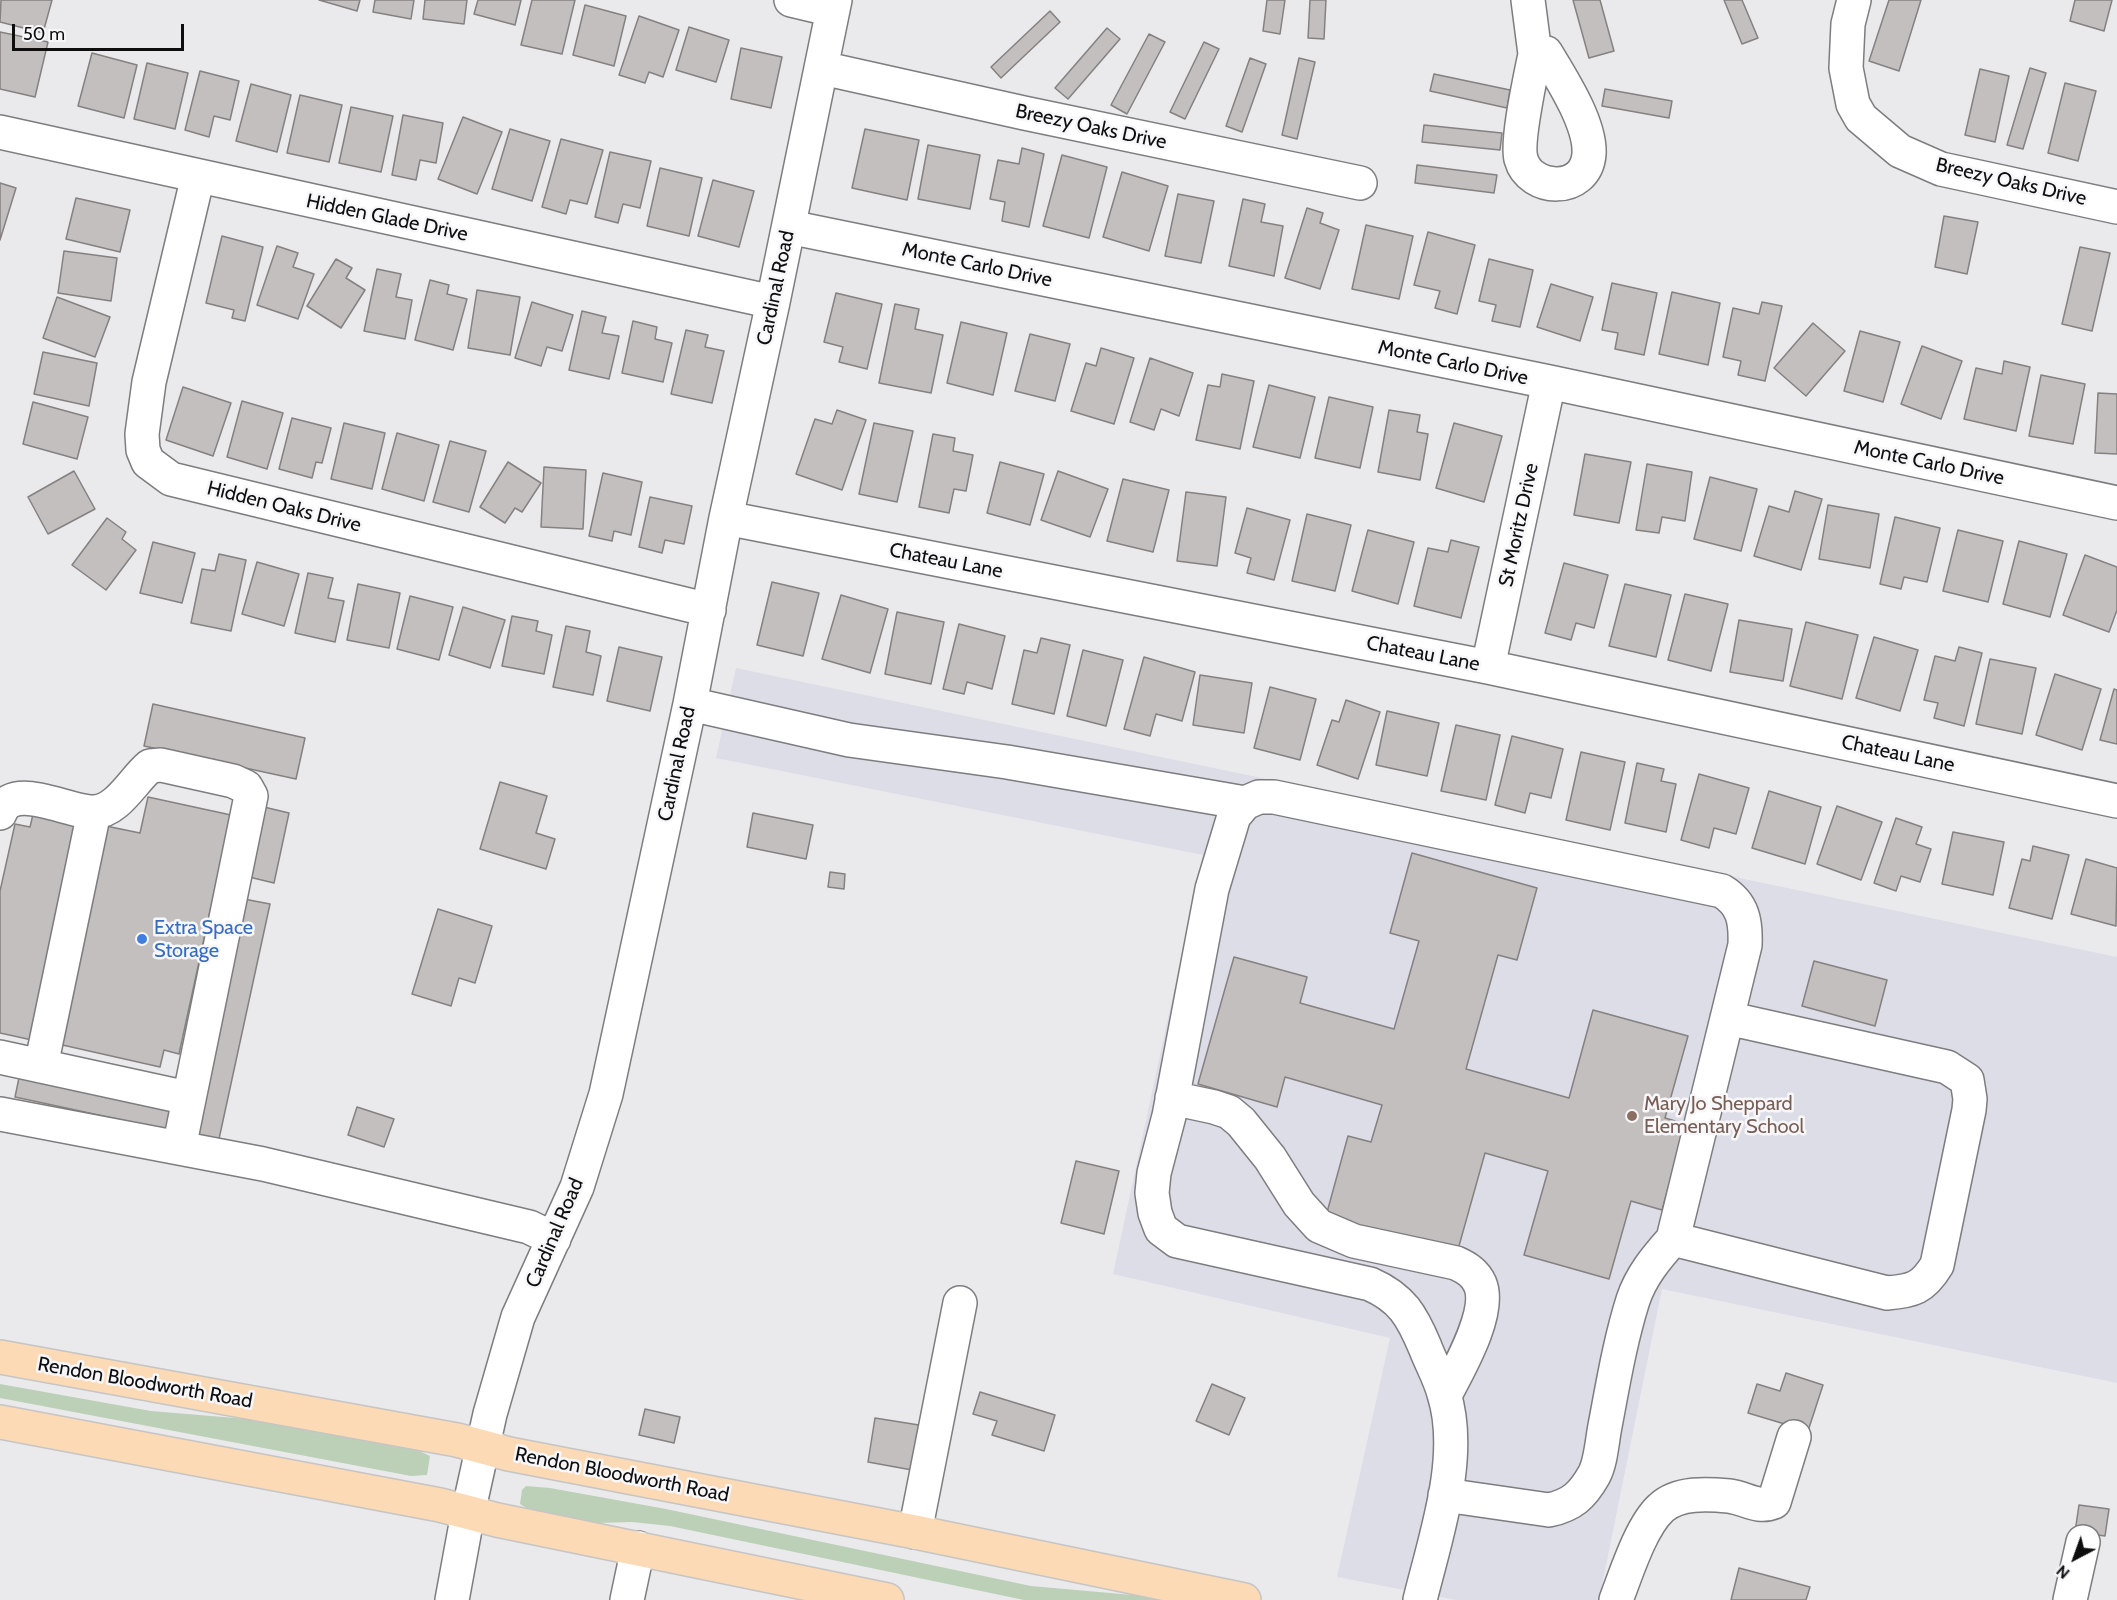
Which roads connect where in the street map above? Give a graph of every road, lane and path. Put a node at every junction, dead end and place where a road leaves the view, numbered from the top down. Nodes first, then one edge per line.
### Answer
1 (791, 0) edge
2 (1528, 0) edge
3 (1854, 0) edge
4 (834, 5) edge
5 (1535, 54) dead end
6 (822, 68) junction
7 (0, 132) edge
8 (198, 176) junction
9 (1360, 183) dead end
10 (2117, 207) edge
11 (789, 227) junction
12 (773, 302) junction
13 (1549, 382) junction
14 (2117, 503) edge
15 (726, 518) junction
16 (709, 610) junction
17 (1488, 667) junction
18 (690, 704) junction
19 (2117, 801) edge
20 (1245, 803) junction
21 (94, 812) junction
22 (0, 813) edge
23 (1727, 1018) junction
24 (0, 1057) edge
25 (41, 1066) junction
26 (189, 1098) junction
27 (1172, 1098) junction
28 (0, 1114) edge
29 (179, 1148) junction
30 (554, 1239) junction
31 (1673, 1239) junction
32 (960, 1303) dead end
33 (0, 1357) edge
34 (1445, 1395) junction
35 (0, 1422) edge
36 (1794, 1437) dead end
37 (482, 1446) junction
38 (1445, 1495) junction
39 (468, 1513) junction
40 (915, 1532) junction
41 (2083, 1542) dead end
42 (638, 1548) junction
43 (452, 1600) edge
44 (627, 1600) edge
45 (887, 1600) edge
46 (1244, 1600) edge
47 (1420, 1600) edge
48 (1616, 1600) edge
49 (2070, 1600) edge

1 - 4 street
2 - 5 street
3 - 10 street, Breezy Oaks Drive
4 - 6 street, Cardinal Road
6 - 9 street, Breezy Oaks Drive
6 - 11 street, Cardinal Road
7 - 8 street, Hidden Glade Drive
8 - 12 street, Hidden Glade Drive
8 - 16 street, Hidden Oaks Drive
11 - 12 street, Cardinal Road
11 - 13 street, Monte Carlo Drive
12 - 15 street, Cardinal Road
13 - 14 street, Monte Carlo Drive
13 - 17 street, St Moritz Drive
15 - 16 street, Cardinal Road
15 - 17 street, Chateau Lane
16 - 18 street, Cardinal Road
17 - 19 street, Chateau Lane
18 - 20 street
18 - 30 street, Cardinal Road
20 - 23 street
20 - 27 street
21 - 22 street
21 - 25 street
21 - 26 street
23 - 31 street
23 - 31 street
24 - 25 street
25 - 26 street
26 - 29 street
27 - 34 street
27 - 34 street
28 - 29 street
29 - 30 street
30 - 37 street, Cardinal Road
31 - 38 street
32 - 40 street
33 - 37 main road, Rendon Bloodworth Road
34 - 38 street
35 - 39 main road
36 - 48 street
37 - 39 street, Cardinal Road
37 - 40 main road, Rendon Bloodworth Road
38 - 47 street
39 - 42 main road
39 - 43 street, Cardinal Road
40 - 46 main road, Rendon Bloodworth Road
41 - 49 street
42 - 44 street
42 - 45 main road

